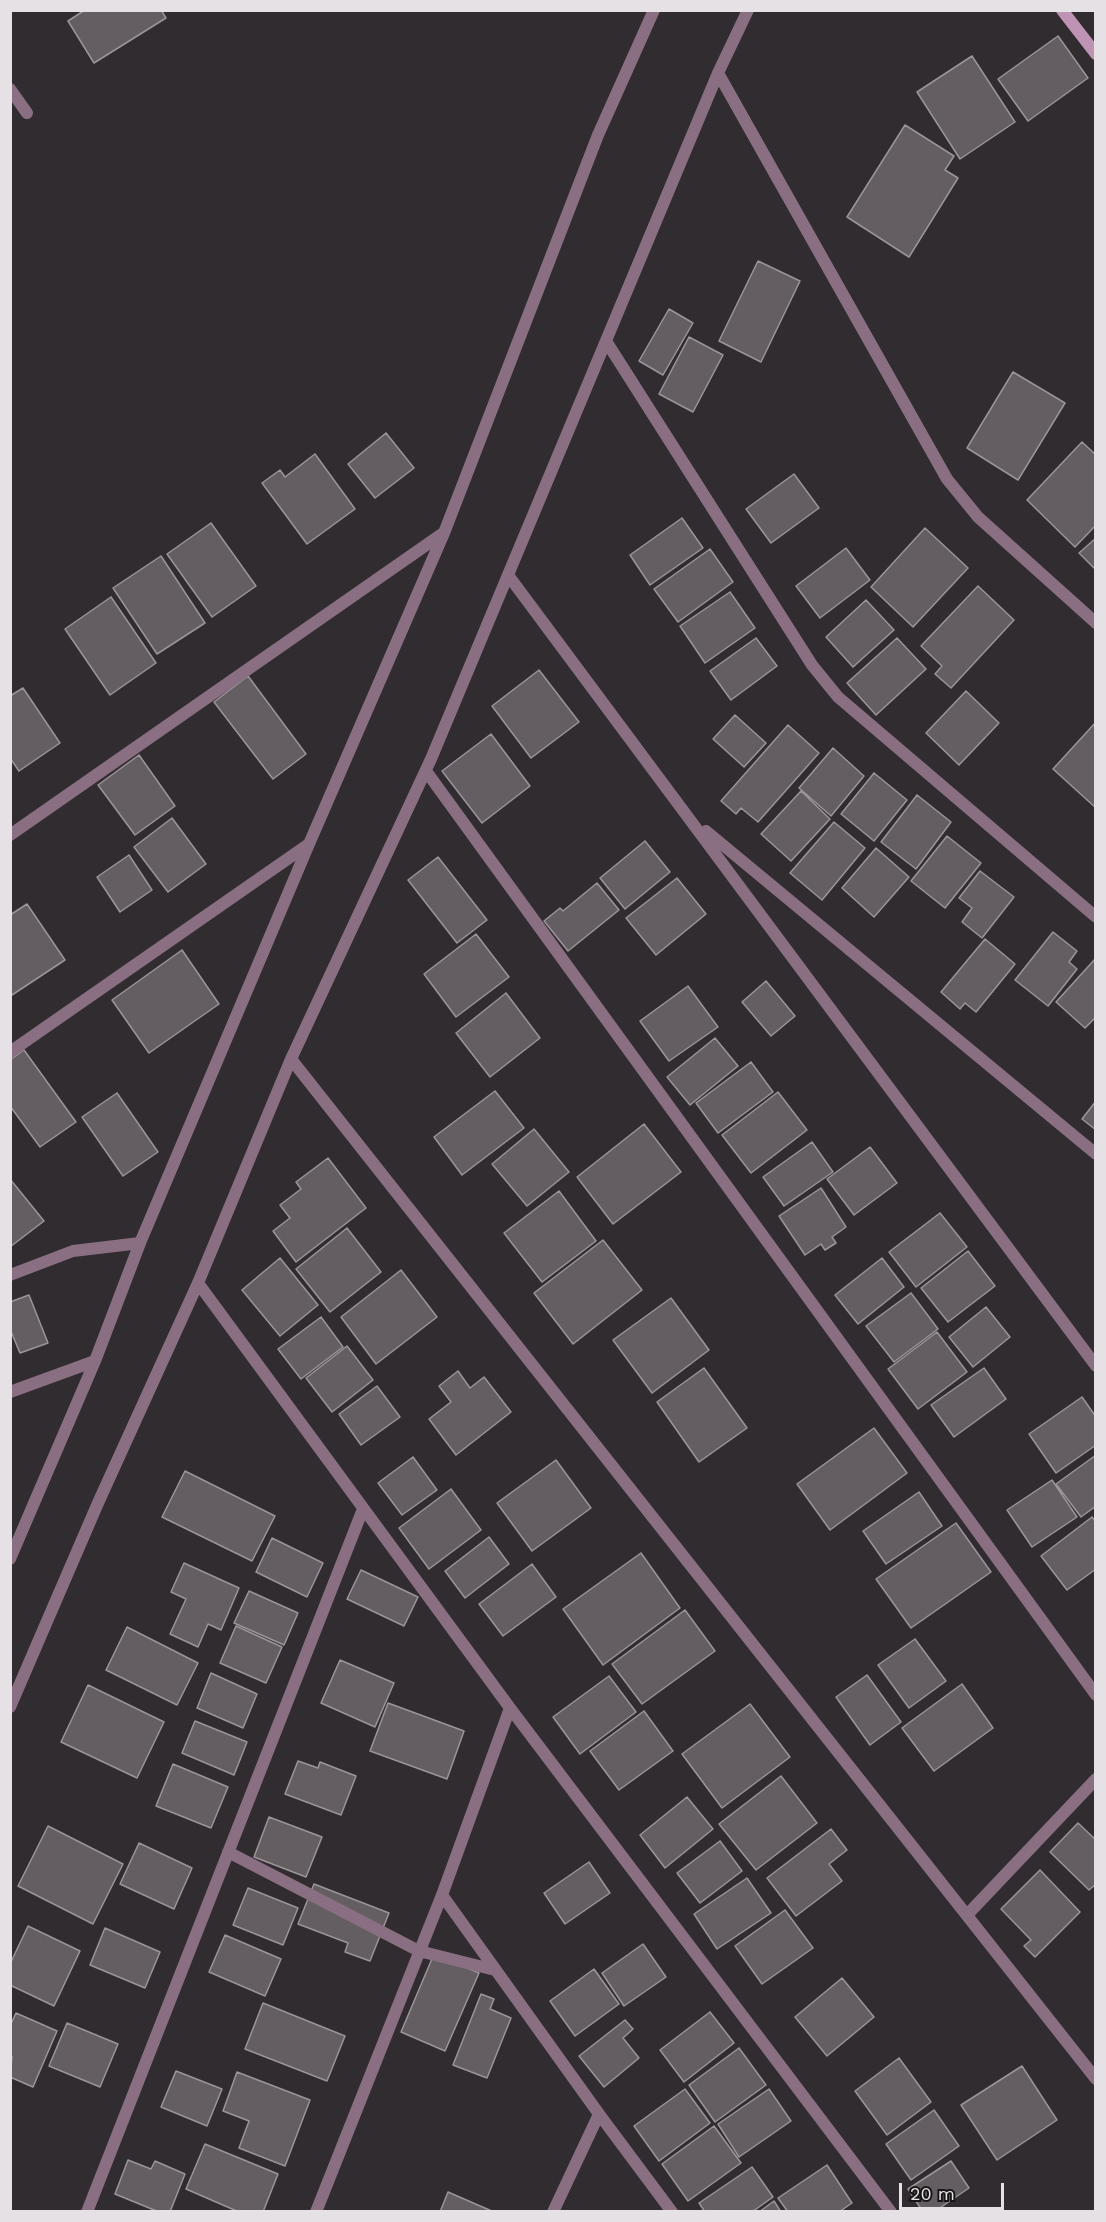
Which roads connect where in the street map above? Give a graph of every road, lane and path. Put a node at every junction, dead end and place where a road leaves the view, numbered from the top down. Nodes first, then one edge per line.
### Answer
1 (654, 10) edge
2 (748, 10) edge
3 (1062, 10) edge
4 (1095, 54) edge
5 (718, 73) junction
6 (10, 88) edge
7 (27, 113) dead end
8 (606, 341) junction
9 (444, 533) junction
10 (508, 575) junction
11 (1095, 623) edge
12 (426, 771) junction
13 (690, 817) junction
14 (10, 835) edge
15 (309, 843) junction
16 (1095, 917) edge
17 (10, 1052) edge
18 (291, 1059) junction
19 (1095, 1154) edge
20 (140, 1244) junction
21 (10, 1275) edge
22 (198, 1283) junction
23 (95, 1361) junction
24 (1095, 1366) edge
25 (10, 1392) edge
26 (363, 1509) junction
27 (16, 1535) edge
28 (10, 1559) edge
29 (1095, 1695) edge
30 (10, 1707) edge
31 (510, 1708) junction
32 (1095, 1779) edge
33 (228, 1852) junction
34 (442, 1895) junction
35 (967, 1915) junction
36 (419, 1951) junction
37 (495, 1970) junction
38 (1095, 2079) edge
39 (599, 2114) junction
40 (87, 2211) edge
41 (316, 2211) edge
42 (553, 2211) edge
43 (672, 2211) edge
44 (891, 2211) edge

1 - 9 street
2 - 5 street
3 - 4 main road
5 - 8 street
5 - 11 street
6 - 7 street
8 - 10 street
8 - 16 street
9 - 14 street
9 - 15 street
10 - 12 street
10 - 13 street
12 - 18 street
12 - 29 street
13 - 19 street
13 - 24 street
15 - 17 street
15 - 20 street
18 - 22 street
18 - 35 street
20 - 21 street
20 - 23 street
22 - 26 street
22 - 30 street
23 - 25 street
23 - 27 street
26 - 31 street
26 - 33 street
27 - 28 street
31 - 34 street
31 - 44 street
32 - 35 street
33 - 36 street
33 - 40 street
34 - 36 street
34 - 37 street
35 - 38 street
36 - 37 street
36 - 41 street
37 - 39 street
39 - 42 street
39 - 43 street

